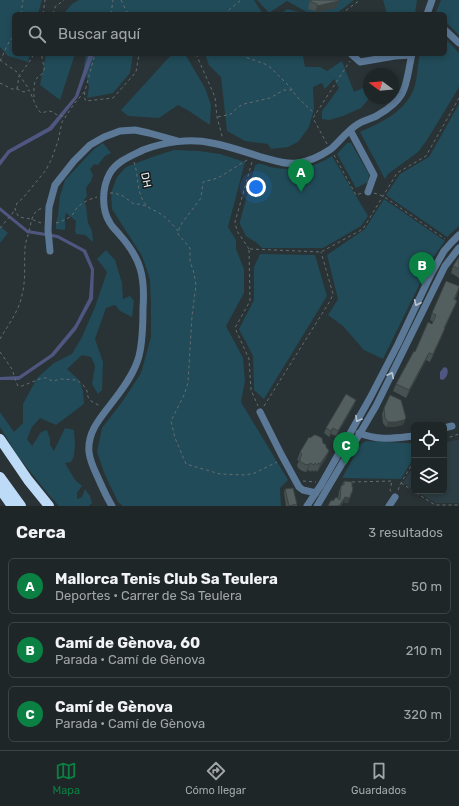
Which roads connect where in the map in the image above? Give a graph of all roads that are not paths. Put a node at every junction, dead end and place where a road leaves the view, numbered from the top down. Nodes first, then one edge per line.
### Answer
1 (432, 0) edge
2 (429, 12) edge
3 (447, 32) edge
4 (459, 43) edge
5 (353, 56) edge
6 (395, 56) edge
7 (411, 56) edge
8 (350, 130) junction
9 (149, 133) junction
10 (180, 142) junction
11 (154, 146) junction
12 (368, 192) road end
13 (459, 235) edge
14 (459, 248) edge
15 (50, 251) dead end
16 (260, 412) road end
17 (452, 426) dead end
18 (447, 427) edge
19 (359, 433) junction
20 (411, 436) edge
21 (0, 439) edge
22 (0, 450) edge
23 (0, 477) edge
24 (0, 489) edge
25 (316, 492) junction
26 (395, 497) road end
27 (12, 506) edge
28 (21, 506) edge
29 (40, 506) edge
30 (49, 506) edge
31 (112, 506) edge
32 (307, 506) edge
33 (316, 506) edge
34 (389, 506) edge

1 - 2 street
3 - 4 street
5 - 6 street
7 - 8 street
8 - 10 street
8 - 12 street
9 - 10 street
9 - 11 street
9 - 15 street
10 - 11 street
11 - 31 street
13 -> 25 street
19 -> 14 street
16 - 25 street
17 - 18 street
19 - 20 street
19 - 33 street
21 - 30 highway
22 - 29 highway
23 - 28 highway
24 - 27 highway
25 - 32 street
26 - 34 street

